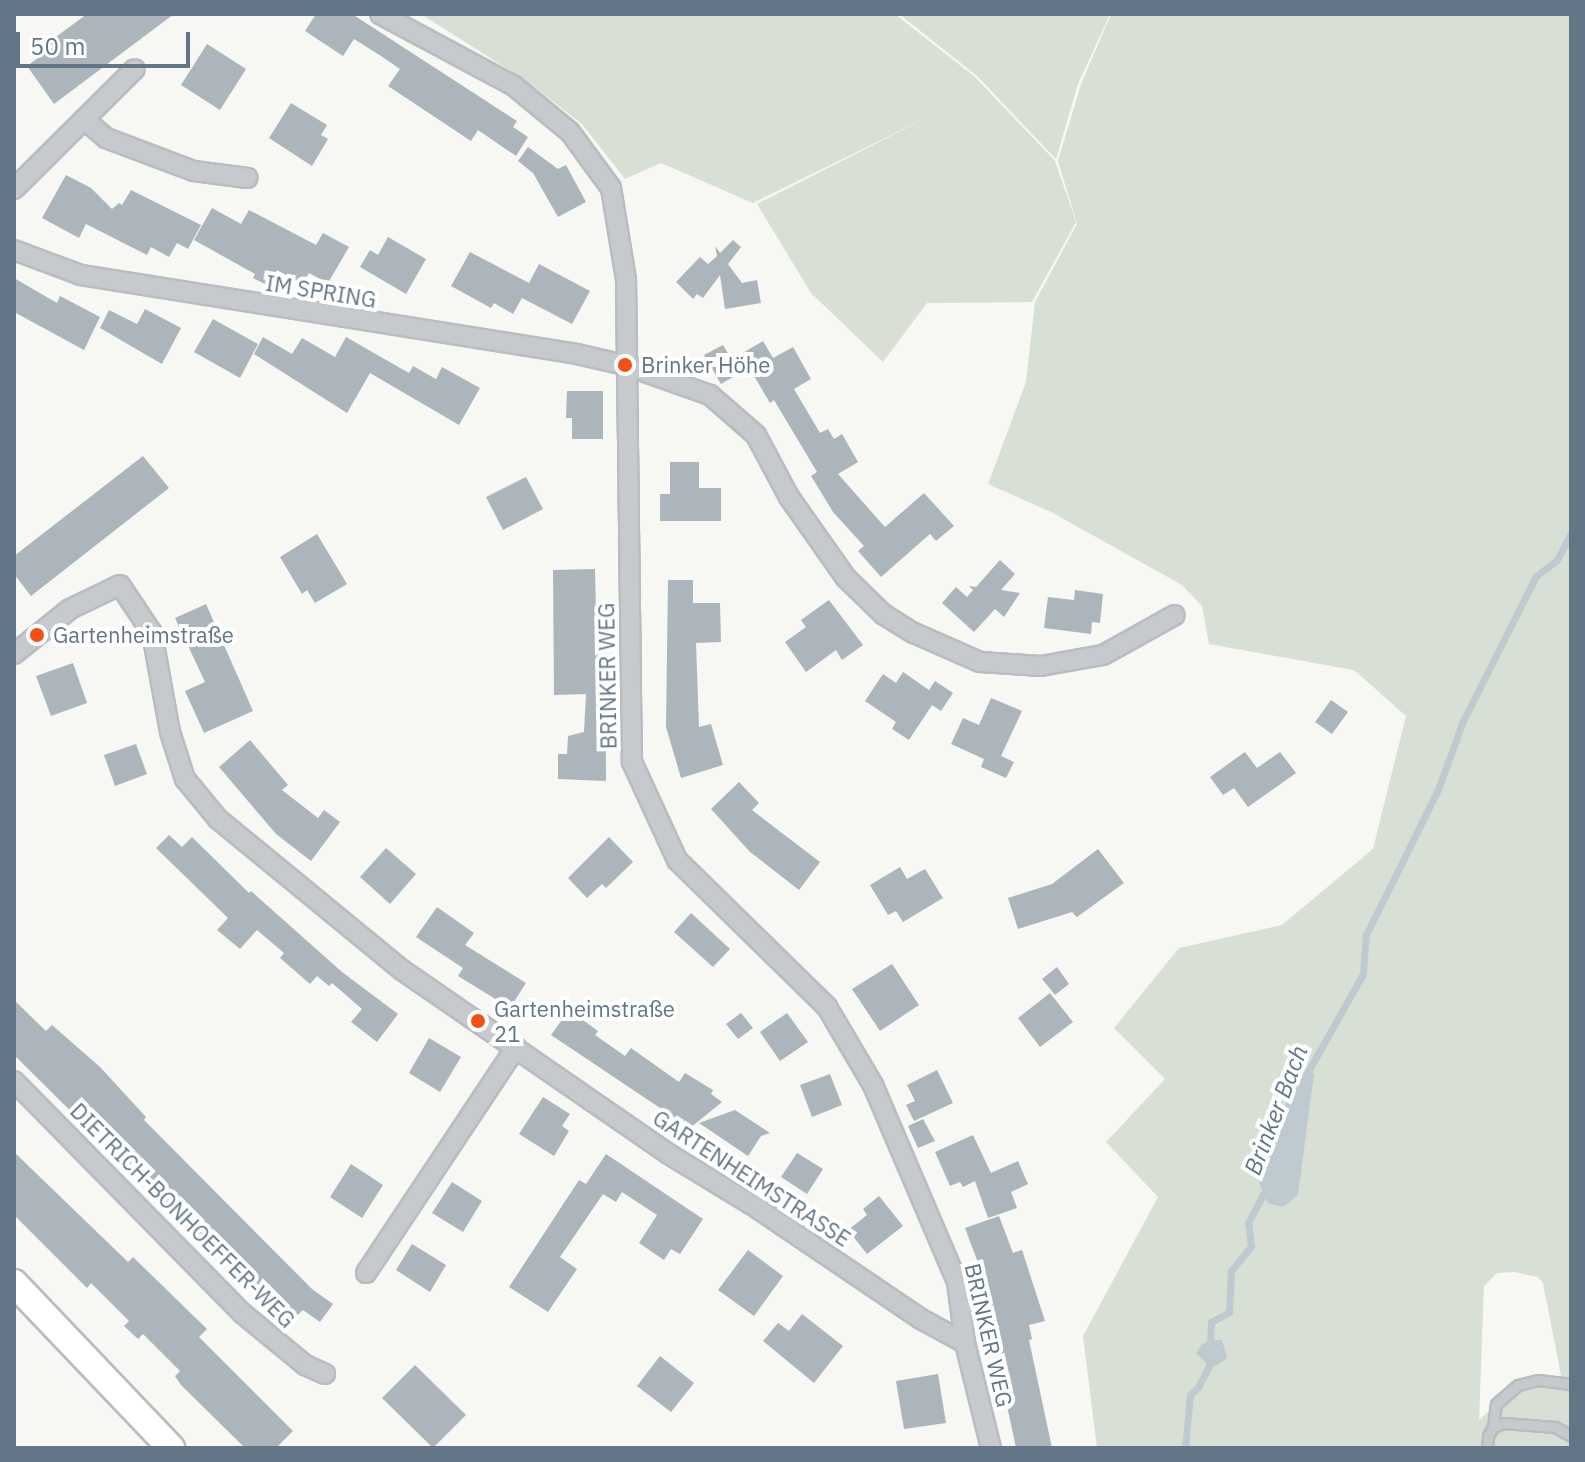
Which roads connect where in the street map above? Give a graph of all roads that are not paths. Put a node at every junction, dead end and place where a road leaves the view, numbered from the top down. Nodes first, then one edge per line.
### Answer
1 (380, 14) edge
2 (135, 69) dead end
3 (84, 119) junction
4 (248, 178) dead end
5 (14, 189) edge
6 (14, 250) edge
7 (625, 365) junction
8 (1175, 615) dead end
9 (14, 654) edge
10 (516, 1047) junction
11 (14, 1081) edge
12 (366, 1273) dead end
13 (14, 1283) edge
14 (965, 1343) junction
15 (325, 1374) dead end
16 (1571, 1384) edge
17 (1493, 1427) junction
18 (1571, 1436) edge
19 (171, 1448) edge
20 (991, 1448) edge
21 (1487, 1448) edge

1 - 7 street, BRINKER WEG
2 - 3 street
3 - 4 street
3 - 5 street
6 - 7 street, IM SPRING
7 - 8 street
7 - 14 street, BRINKER WEG
9 - 10 street, GARTENHEIMSTRASSE
10 - 12 street
10 - 14 street, GARTENHEIMSTRASSE
11 - 15 street, DIETRICH-BONHOEFFER-WEG
13 - 19 main road
14 - 20 street, BRINKER WEG
16 - 17 lane
17 - 18 lane
17 - 21 lane

